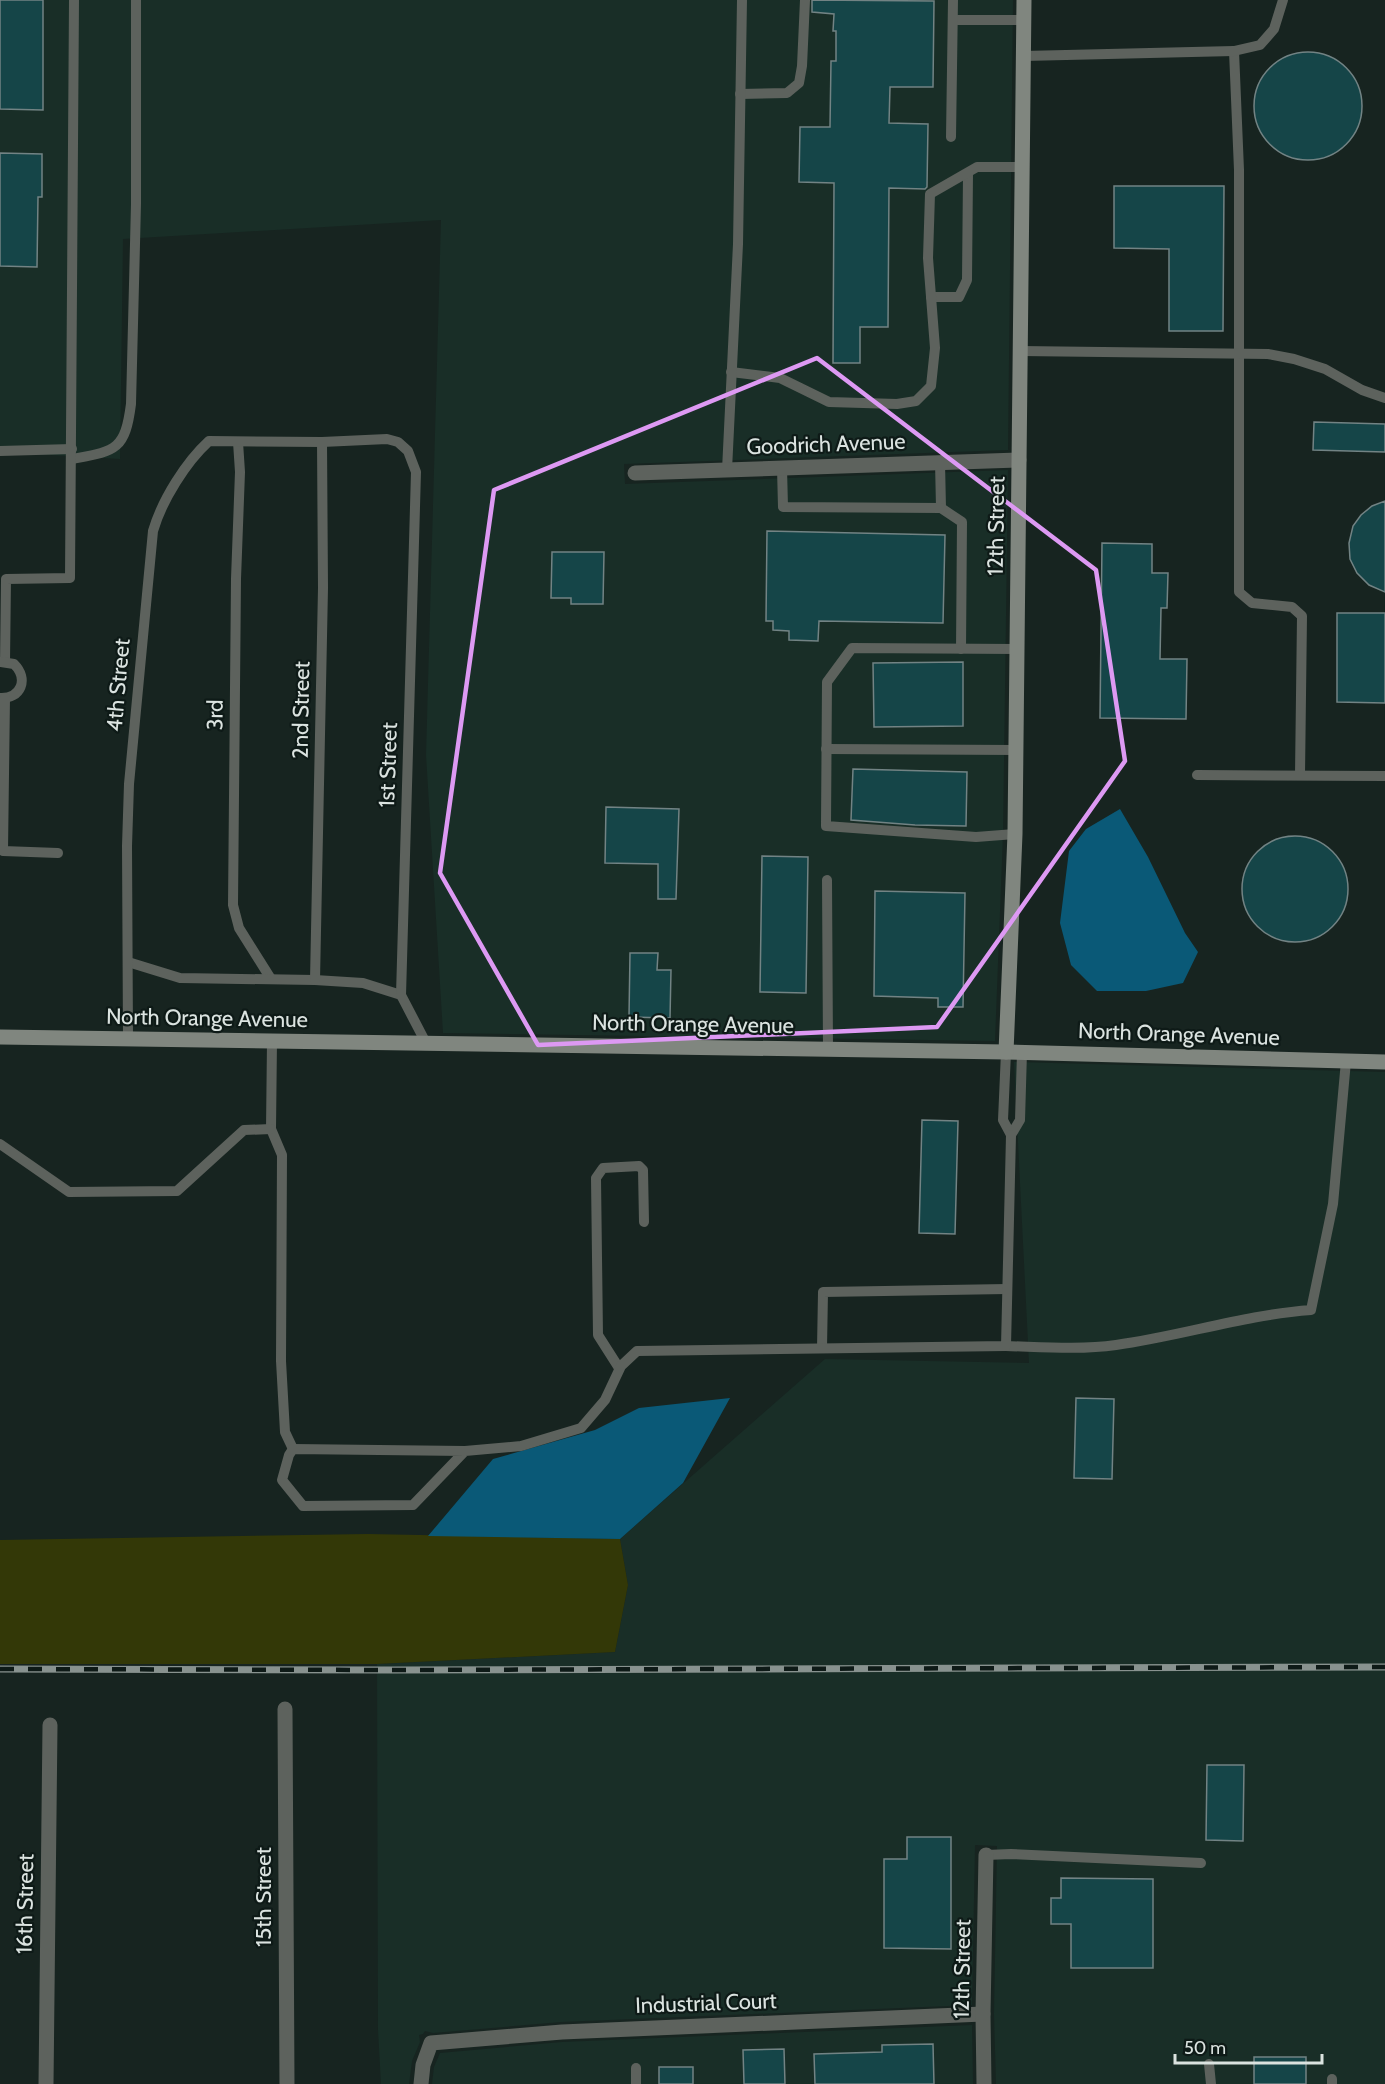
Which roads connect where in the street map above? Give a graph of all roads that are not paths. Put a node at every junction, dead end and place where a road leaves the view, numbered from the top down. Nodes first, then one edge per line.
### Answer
1 (74, 0) edge
2 (136, 0) edge
3 (742, 0) edge
4 (805, 0) edge
5 (953, 0) edge
6 (1024, 0) edge
7 (1283, 0) edge
8 (954, 20) junction
9 (1024, 20) junction
10 (1234, 51) junction
11 (1024, 56) junction
12 (741, 94) junction
13 (951, 137) dead end
14 (1023, 167) junction
15 (968, 174) junction
16 (931, 297) junction
17 (1020, 351) junction
18 (1239, 354) junction
19 (731, 372) junction
20 (1385, 398) edge
21 (238, 442) junction
22 (322, 442) junction
23 (0, 451) edge
24 (408, 451) joint
25 (72, 454) junction
26 (1019, 459) junction
27 (940, 462) junction
28 (782, 468) junction
29 (728, 470) junction
30 (635, 473) dead end
31 (941, 508) junction
32 (960, 649) junction
33 (1017, 649) junction
34 (2, 662) edge
35 (3, 698) edge
36 (826, 749) junction
37 (1016, 750) junction
38 (1197, 775) dead end
39 (1300, 775) junction
40 (1385, 776) edge
41 (1015, 834) junction
42 (58, 853) dead end
43 (827, 880) dead end
44 (128, 962) junction
45 (271, 979) junction
46 (315, 980) junction
47 (400, 995) junction
48 (0, 1037) edge
49 (128, 1039) junction
50 (272, 1041) junction
51 (426, 1043) junction
52 (828, 1049) junction
53 (1006, 1052) junction
54 (1022, 1052) junction
55 (1346, 1061) junction
56 (1385, 1062) edge
57 (271, 1129) junction
58 (1011, 1135) junction
59 (0, 1144) edge
60 (644, 1222) dead end
61 (1007, 1289) junction
62 (1006, 1346) junction
63 (822, 1348) junction
64 (619, 1368) junction
65 (293, 1449) junction
66 (465, 1451) junction
67 (285, 1709) dead end
68 (50, 1725) dead end
69 (986, 1855) joint
70 (1201, 1863) dead end
71 (983, 2014) junction
72 (1209, 2064) dead end
73 (636, 2068) dead end
74 (46, 2084) edge
75 (286, 2084) edge
76 (421, 2084) edge
77 (636, 2084) edge
78 (984, 2084) edge
79 (1211, 2084) edge

1 - 25 lane
2 - 25 lane
3 - 12 lane
4 - 12 lane
5 - 8 lane
6 - 9 street, 12th Street
7 - 10 lane
8 - 9 lane
8 - 13 lane
9 - 11 street, 12th Street
10 - 11 lane
10 - 18 lane
11 - 14 street, 12th Street
12 - 19 lane
14 - 15 lane
14 - 17 street, 12th Street
15 - 16 lane
15 - 16 lane
16 - 19 lane
17 - 18 lane
17 - 26 street, 12th Street
18 - 20 lane
18 - 39 lane
19 - 29 lane
21 - 22 lane, 4th Street
21 - 44 lane, 4th Street
21 - 45 lane, 3rd
22 - 24 lane, 4th Street
22 - 46 lane, 2nd Street
23 - 25 lane
24 - 47 lane, 1st Street
25 - 34 lane
26 - 27 street, Goodrich Avenue
26 - 33 street, 12th Street
27 - 28 street, Goodrich Avenue
27 - 31 lane
28 - 29 street, Goodrich Avenue
28 - 31 lane
29 - 30 street, Goodrich Avenue
31 - 32 lane
32 - 33 lane
32 - 36 lane
33 - 37 street, 12th Street
34 - 35 lane
35 - 42 lane
36 - 37 lane
36 - 41 lane
37 - 41 street, 12th Street
38 - 39 lane
39 - 40 lane
41 - 53 street, 12th Street
43 - 52 lane
44 - 45 lane
44 - 49 lane, 4th Street
45 - 46 lane
46 - 47 lane
47 - 51 lane
48 - 49 street, North Orange Avenue
49 - 50 street, North Orange Avenue
50 - 51 street, North Orange Avenue
50 - 57 lane
51 - 52 street, North Orange Avenue
52 - 53 street, North Orange Avenue
53 - 54 street, North Orange Avenue
53 - 58 lane
54 - 55 street, North Orange Avenue
54 - 58 lane
55 - 56 street, North Orange Avenue
55 - 62 lane
57 - 59 lane
57 - 65 lane
58 - 61 lane
60 - 64 lane
61 - 62 lane
61 - 63 lane
62 - 63 lane
63 - 64 lane
64 - 66 lane
65 - 66 lane
65 - 66 lane
67 - 75 street, 15th Street
68 - 74 street, 16th Street
69 - 70 lane
69 - 71 street, 12th Street
71 - 76 street, Industrial Court
71 - 78 street, 12th Street
72 - 79 lane
73 - 77 lane

